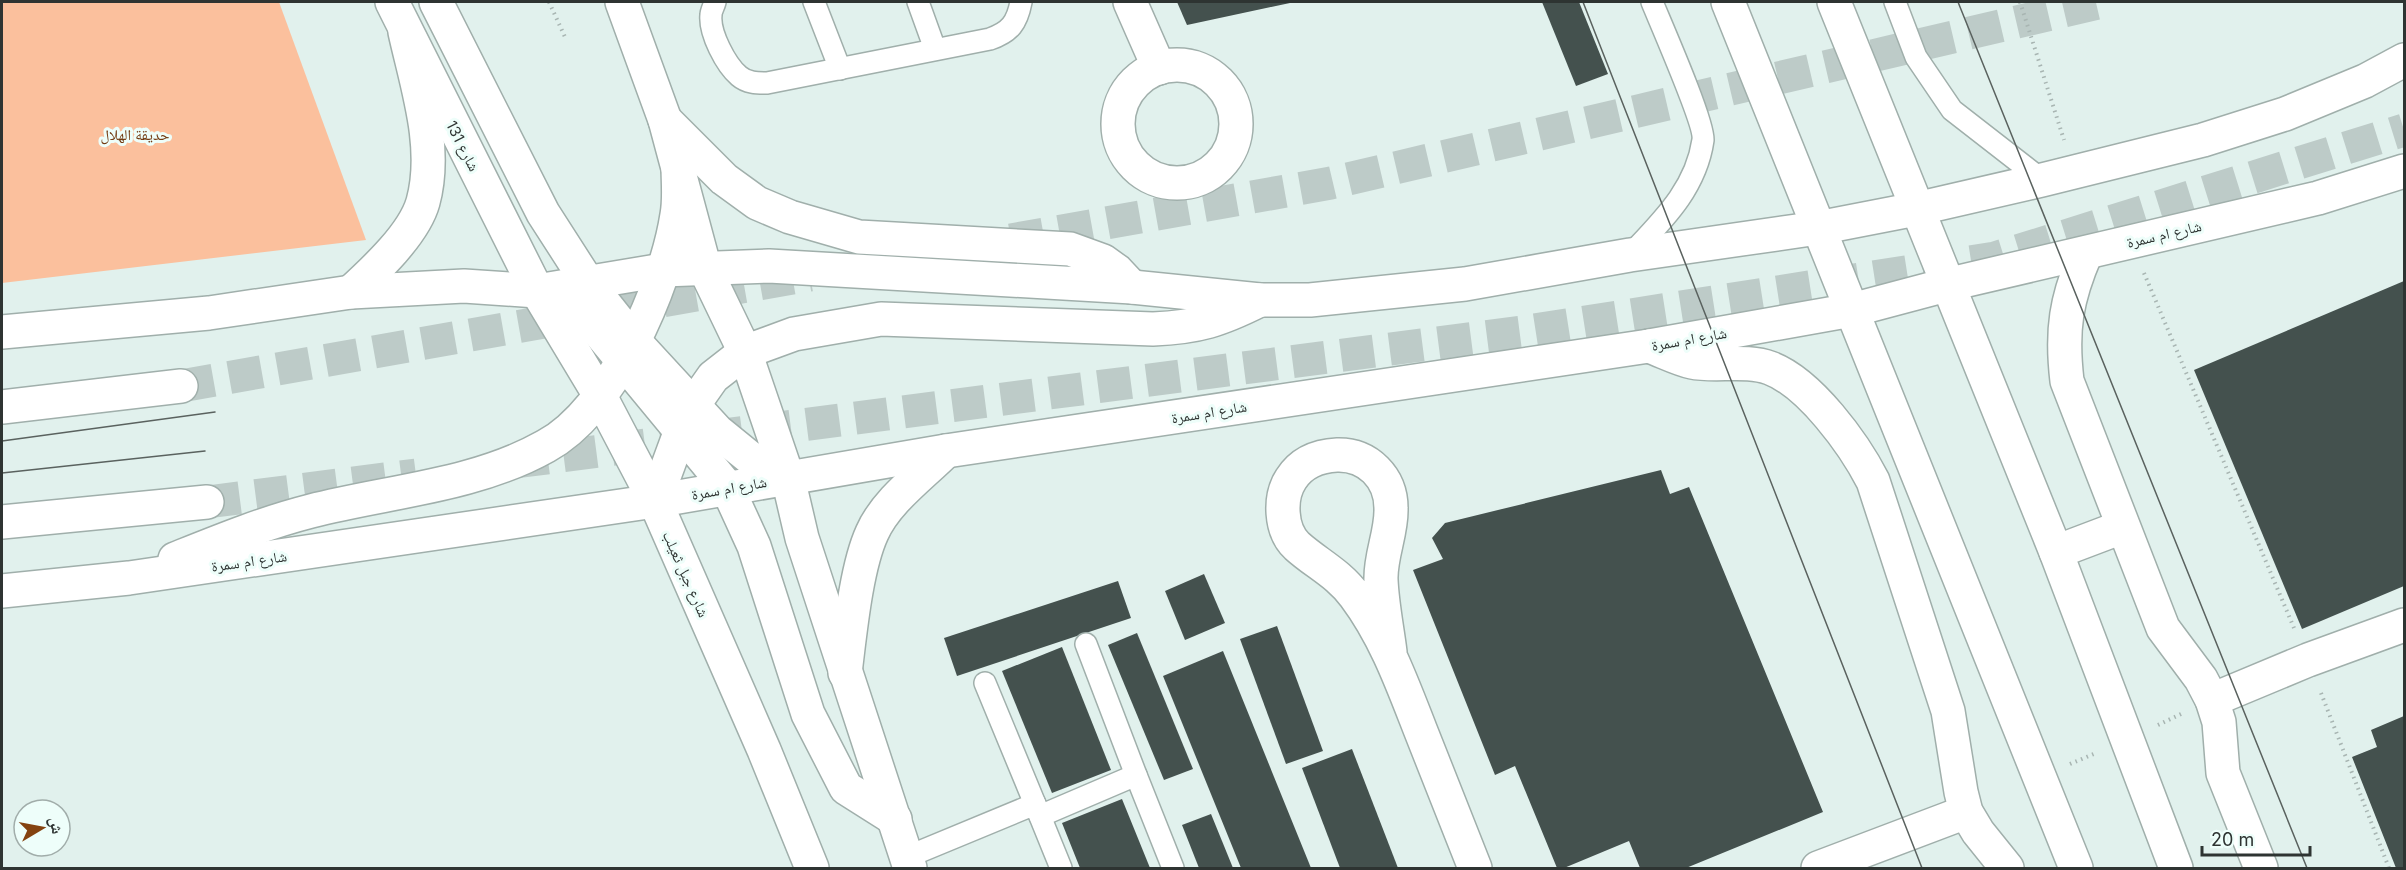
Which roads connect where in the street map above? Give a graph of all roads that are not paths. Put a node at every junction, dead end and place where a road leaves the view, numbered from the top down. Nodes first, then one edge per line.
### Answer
1 (392, 2) edge
2 (436, 2) edge
3 (715, 2) edge
4 (814, 2) edge
5 (918, 2) edge
6 (1021, 2) edge
7 (1130, 2) edge
8 (1652, 2) edge
9 (1728, 2) edge
10 (1834, 2) edge
11 (1896, 2) edge
12 (625, 4) edge
13 (405, 32) junction
14 (935, 49) junction
15 (2404, 60) edge
16 (1159, 68) dead end
17 (840, 69) junction
18 (665, 120) junction
19 (678, 165) junction
20 (2404, 171) edge
21 (2042, 180) junction
22 (1916, 209) junction
23 (1818, 228) junction
24 (2086, 253) junction
25 (1630, 255) junction
26 (705, 269) junction
27 (663, 270) junction
28 (588, 283) junction
29 (1946, 285) junction
30 (1132, 287) junction
31 (537, 291) junction
32 (351, 292) junction
33 (1260, 300) junction
34 (1852, 310) junction
35 (2, 332) edge
36 (1649, 346) junction
37 (629, 350) junction
38 (745, 352) junction
39 (181, 386) tunnel mouth
40 (599, 394) junction
41 (2, 407) edge
42 (687, 417) junction
43 (945, 452) junction
44 (789, 478) junction
45 (727, 487) junction
46 (655, 501) junction
47 (207, 502) tunnel mouth
48 (2, 522) edge
49 (2122, 526) junction
50 (2056, 552) junction
51 (129, 578) junction
52 (2, 591) edge
53 (2404, 625) edge
54 (1086, 644) dead end
55 (1390, 652) junction
56 (845, 673) junction
57 (985, 683) dead end
58 (2212, 700) junction
59 (1136, 775) junction
60 (1037, 810) junction
61 (1966, 812) junction
62 (895, 819) junction
63 (908, 863) edge
64 (812, 868) edge
65 (1061, 868) edge
66 (1173, 868) edge
67 (1475, 868) edge
68 (1818, 868) edge
69 (2007, 868) edge
70 (2076, 868) edge
71 (2176, 868) edge
72 (2261, 868) edge

1 - 13 street, شارع 131
2 - 28 street
3 - 17 lane
4 - 17 lane
5 - 14 lane
6 - 14 lane
7 - 16 street
8 - 25 lane
9 - 23 street
10 - 22 street
11 - 21 lane
12 - 18 street
13 - 31 street, شارع 131
13 - 32 street
14 - 17 lane
15 - 21 street
18 - 19 street
18 - 30 street
19 - 26 street
19 - 27 street
20 - 24 street, شارع ام سمرة
21 - 22 street
22 - 23 street
22 - 29 street
23 - 25 street
23 - 34 street
24 - 29 street, شارع ام سمرة
24 - 49 street
25 - 33 street
26 - 27 street
26 - 30 street
26 - 38 street
27 - 28 street
27 - 37 street
28 - 31 street
28 - 37 street
29 - 34 street, شارع ام سمرة
29 - 50 street
30 - 33 street
31 - 32 street
31 - 37 street
31 - 40 street, شارع جبل ثعيلب
32 - 35 street
33 - 38 street
34 - 36 street, شارع ام سمرة
34 - 70 street
36 - 43 street, شارع ام سمرة
36 - 61 street
37 - 40 street
37 - 42 street
38 - 42 street
38 - 44 street
39 - 41 street
40 - 46 street, شارع جبل ثعيلب
40 - 51 street
42 - 44 street
42 - 45 street
42 - 46 street
43 - 44 street, شارع ام سمرة
43 - 56 street
44 - 45 street, شارع ام سمرة
44 - 56 street
45 - 46 street, شارع ام سمرة
45 - 62 street
46 - 51 street, شارع ام سمرة
46 - 64 street, شارع جبل ثعيلب
47 - 48 street
49 - 50 street
49 - 58 street
50 - 71 street
51 - 52 street, شارع ام سمرة
53 - 58 street
54 - 59 lane
55 - 55 street
55 - 67 street
56 - 62 street
57 - 60 lane
58 - 72 street
59 - 60 lane
59 - 66 lane
60 - 63 lane
60 - 65 lane
61 - 68 street
61 - 69 street
62 - 63 street

